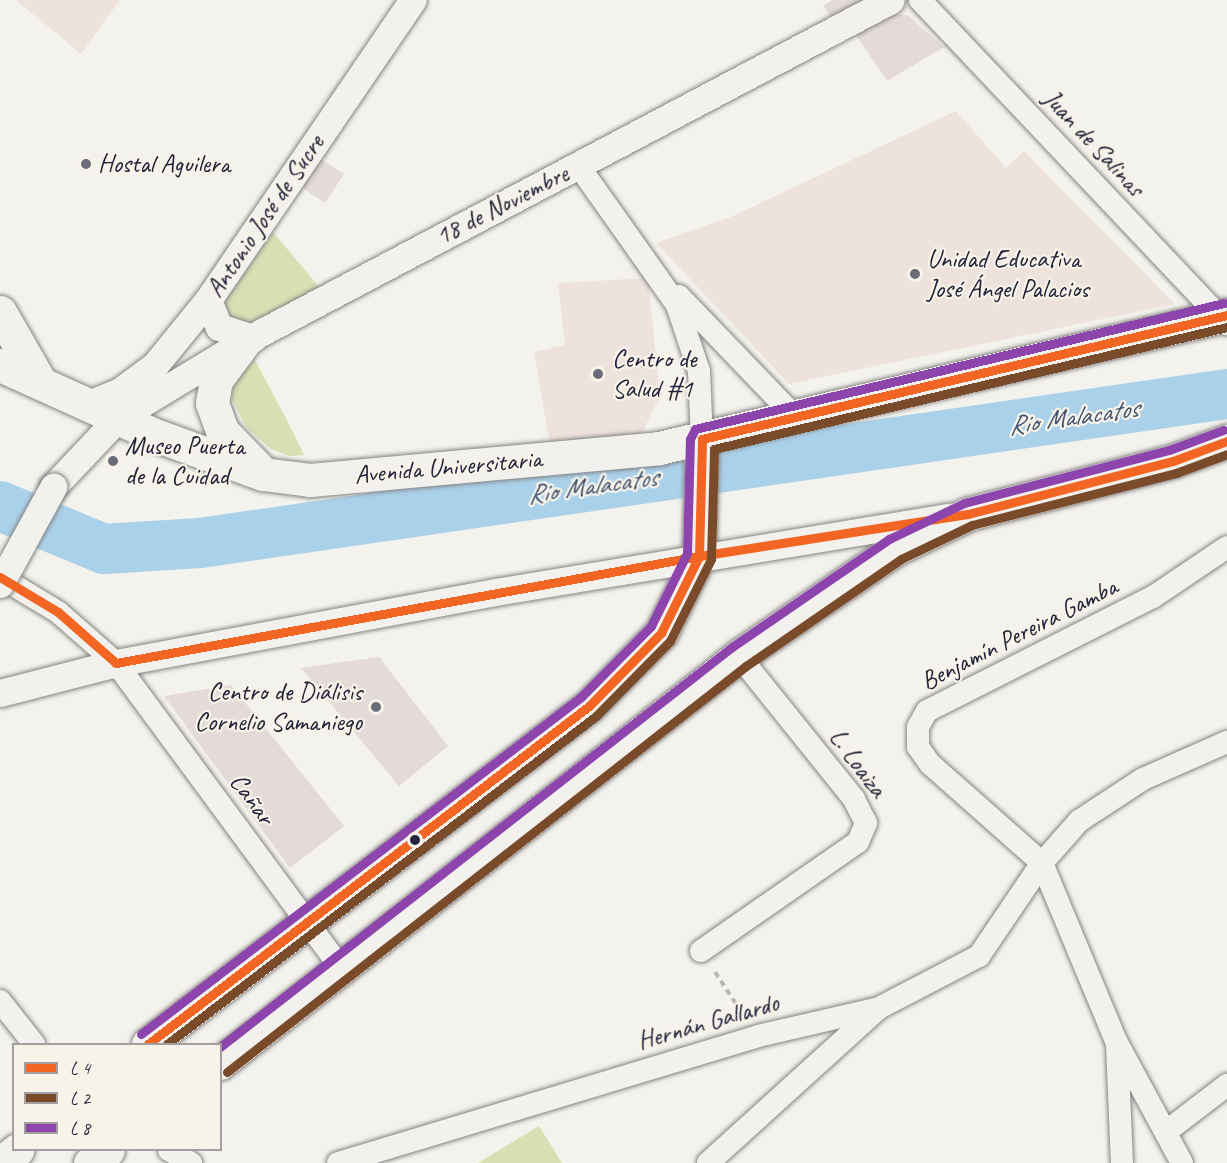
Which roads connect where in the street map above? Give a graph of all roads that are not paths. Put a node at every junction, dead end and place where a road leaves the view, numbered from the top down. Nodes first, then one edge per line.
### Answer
1 (412, 0) edge
2 (891, 0) edge
3 (920, 0) edge
4 (578, 165) junction
5 (659, 275) junction
6 (208, 300) junction
7 (0, 312) edge
8 (1225, 319) edge
9 (249, 339) junction
10 (0, 365) edge
11 (39, 380) junction
12 (104, 410) junction
13 (797, 419) junction
14 (702, 439) junction
15 (1227, 441) edge
16 (263, 474) junction
17 (968, 514) junction
18 (1227, 547) edge
19 (699, 556) junction
20 (0, 577) edge
21 (0, 584) edge
22 (739, 656) junction
23 (116, 663) junction
24 (0, 693) edge
25 (1227, 742) edge
26 (1042, 863) junction
27 (307, 922) junction
28 (700, 951) road end
29 (342, 970) junction
30 (0, 1001) edge
31 (879, 1008) junction
32 (1116, 1041) junction
33 (33, 1043) edge
34 (149, 1043) edge
35 (222, 1061) edge
36 (1227, 1085) edge
37 (1167, 1131) junction
38 (15, 1151) edge
39 (105, 1151) edge
40 (172, 1151) edge
41 (1, 1163) edge
42 (90, 1163) edge
43 (191, 1163) edge
44 (338, 1163) edge
45 (708, 1163) edge
46 (1122, 1163) edge
47 (1182, 1163) edge

1 - 6 street, Antonio José de Sucre
2 - 4 street, 18 de Noviembre
3 - 8 street, Juan de Salinas
4 - 5 street
4 - 9 street, 18 de Noviembre
5 - 13 street
5 - 14 street
6 - 9 street
6 - 12 street, Antonio José de Sucre
7 - 11 main road
8 - 13 main road, Avenida Universitaria
9 - 12 street, 18 de Noviembre
9 - 16 main road
10 - 11 main road, Avenida Universitaria
11 - 12 main road, Avenida Universitaria
12 - 16 main road, Avenida Universitaria
12 - 21 street, bridge
13 - 14 main road, Avenida Universitaria
14 - 16 main road, Avenida Universitaria
14 - 19 main road
15 - 17 main road
17 - 19 street
17 - 22 main road
18 - 26 street, Benjamín Pereira Gamba
19 - 23 street
19 - 27 main road
20 - 23 street, Cañar
22 - 28 street, L. Loaiza
22 - 29 main road
23 - 24 street
23 - 27 street, Cañar
25 - 26 street, Hernán Gallardo
26 - 31 street, Hernán Gallardo
26 - 32 street, Benjamín Pereira Gamba
27 - 29 street, Cañar
27 - 34 main road
29 - 35 main road
30 - 33 street
31 - 44 street, Hernán Gallardo
31 - 45 street
32 - 37 street, Benjamín Pereira Gamba
32 - 46 street
36 - 37 street
37 - 47 street, Benjamín Pereira Gamba
38 - 41 main road
39 - 42 main road
40 - 43 street

